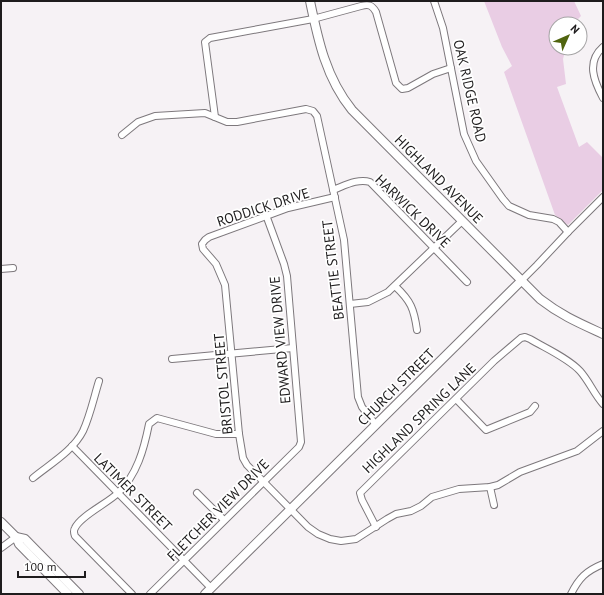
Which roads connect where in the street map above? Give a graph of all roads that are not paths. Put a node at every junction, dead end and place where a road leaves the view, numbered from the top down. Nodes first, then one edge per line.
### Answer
1 (310, 1) edge
2 (434, 1) edge
3 (313, 19) junction
4 (603, 47) edge
5 (451, 68) junction
6 (603, 98) edge
7 (215, 116) junction
8 (122, 134) dead end
9 (333, 190) junction
10 (603, 197) edge
11 (335, 198) junction
12 (266, 216) junction
13 (462, 221) junction
14 (568, 232) junction
15 (202, 244) joint
16 (434, 248) junction
17 (13, 268) dead end
18 (1, 269) edge
19 (521, 281) junction
20 (467, 282) dead end
21 (395, 286) junction
22 (350, 304) junction
23 (417, 330) dead end
24 (603, 334) edge
25 (293, 348) junction
26 (232, 354) junction
27 (172, 359) dead end
28 (99, 381) dead end
29 (456, 399) junction
30 (603, 404) edge
31 (535, 406) dead end
32 (376, 425) junction
33 (603, 432) edge
34 (239, 434) junction
35 (301, 442) joint
36 (72, 446) junction
37 (33, 478) dead end
38 (263, 481) junction
39 (490, 487) junction
40 (118, 493) junction
41 (196, 493) dead end
42 (494, 505) dead end
43 (291, 509) junction
44 (224, 520) junction
45 (1, 522) edge
46 (376, 527) junction
47 (16, 537) junction
48 (1, 548) edge
49 (184, 560) junction
50 (603, 564) edge
51 (208, 591) edge
52 (68, 594) edge
53 (79, 594) edge
54 (132, 594) edge
55 (150, 594) edge
56 (571, 594) edge

1 - 3 main road, HIGHLAND AVENUE
2 - 5 street, OAK RIDGE ROAD
3 - 5 street
3 - 7 street
3 - 13 main road, HIGHLAND AVENUE
4 - 6 street
5 - 14 street, OAK RIDGE ROAD
7 - 8 street
7 - 9 street, BEATTIE STREET
9 - 11 street, BEATTIE STREET
9 - 16 street, HARWICK DRIVE
10 - 14 street, CHURCH STREET
11 - 12 street, RODDICK DRIVE
11 - 22 street, BEATTIE STREET
12 - 15 street, RODDICK DRIVE
12 - 25 street, EDWARD VIEW DRIVE
13 - 16 street
13 - 19 main road, HIGHLAND AVENUE
14 - 19 street, CHURCH STREET
15 - 26 street, BRISTOL STREET
16 - 20 street, HARWICK DRIVE
16 - 21 street
17 - 18 street
19 - 24 main road, HIGHLAND AVENUE
19 - 32 main road, CHURCH STREET
21 - 22 street
21 - 23 street
22 - 32 street, BEATTIE STREET
25 - 26 street
25 - 35 street, EDWARD VIEW DRIVE
26 - 27 street
26 - 34 street, BRISTOL STREET
28 - 36 street
29 - 30 street, HIGHLAND SPRING LANE
29 - 31 street
29 - 46 street, HIGHLAND SPRING LANE
32 - 43 main road, CHURCH STREET
33 - 39 street, BRISTOL STREET
34 - 38 street, BRISTOL STREET
34 - 40 street
35 - 38 street, FLETCHER VIEW DRIVE
36 - 37 street
36 - 40 street, LATIMER STREET
38 - 43 street, BRISTOL STREET
38 - 44 street, FLETCHER VIEW DRIVE
39 - 42 street
39 - 46 street, BRISTOL STREET
40 - 49 street, LATIMER STREET
40 - 54 street
41 - 44 street
43 - 46 street, BRISTOL STREET
43 - 51 main road, CHURCH STREET
44 - 49 street, FLETCHER VIEW DRIVE
45 - 47 main road
47 - 48 street
47 - 52 main road
47 - 53 main road
49 - 51 street, LATIMER STREET
49 - 55 street, FLETCHER VIEW DRIVE
50 - 56 street

